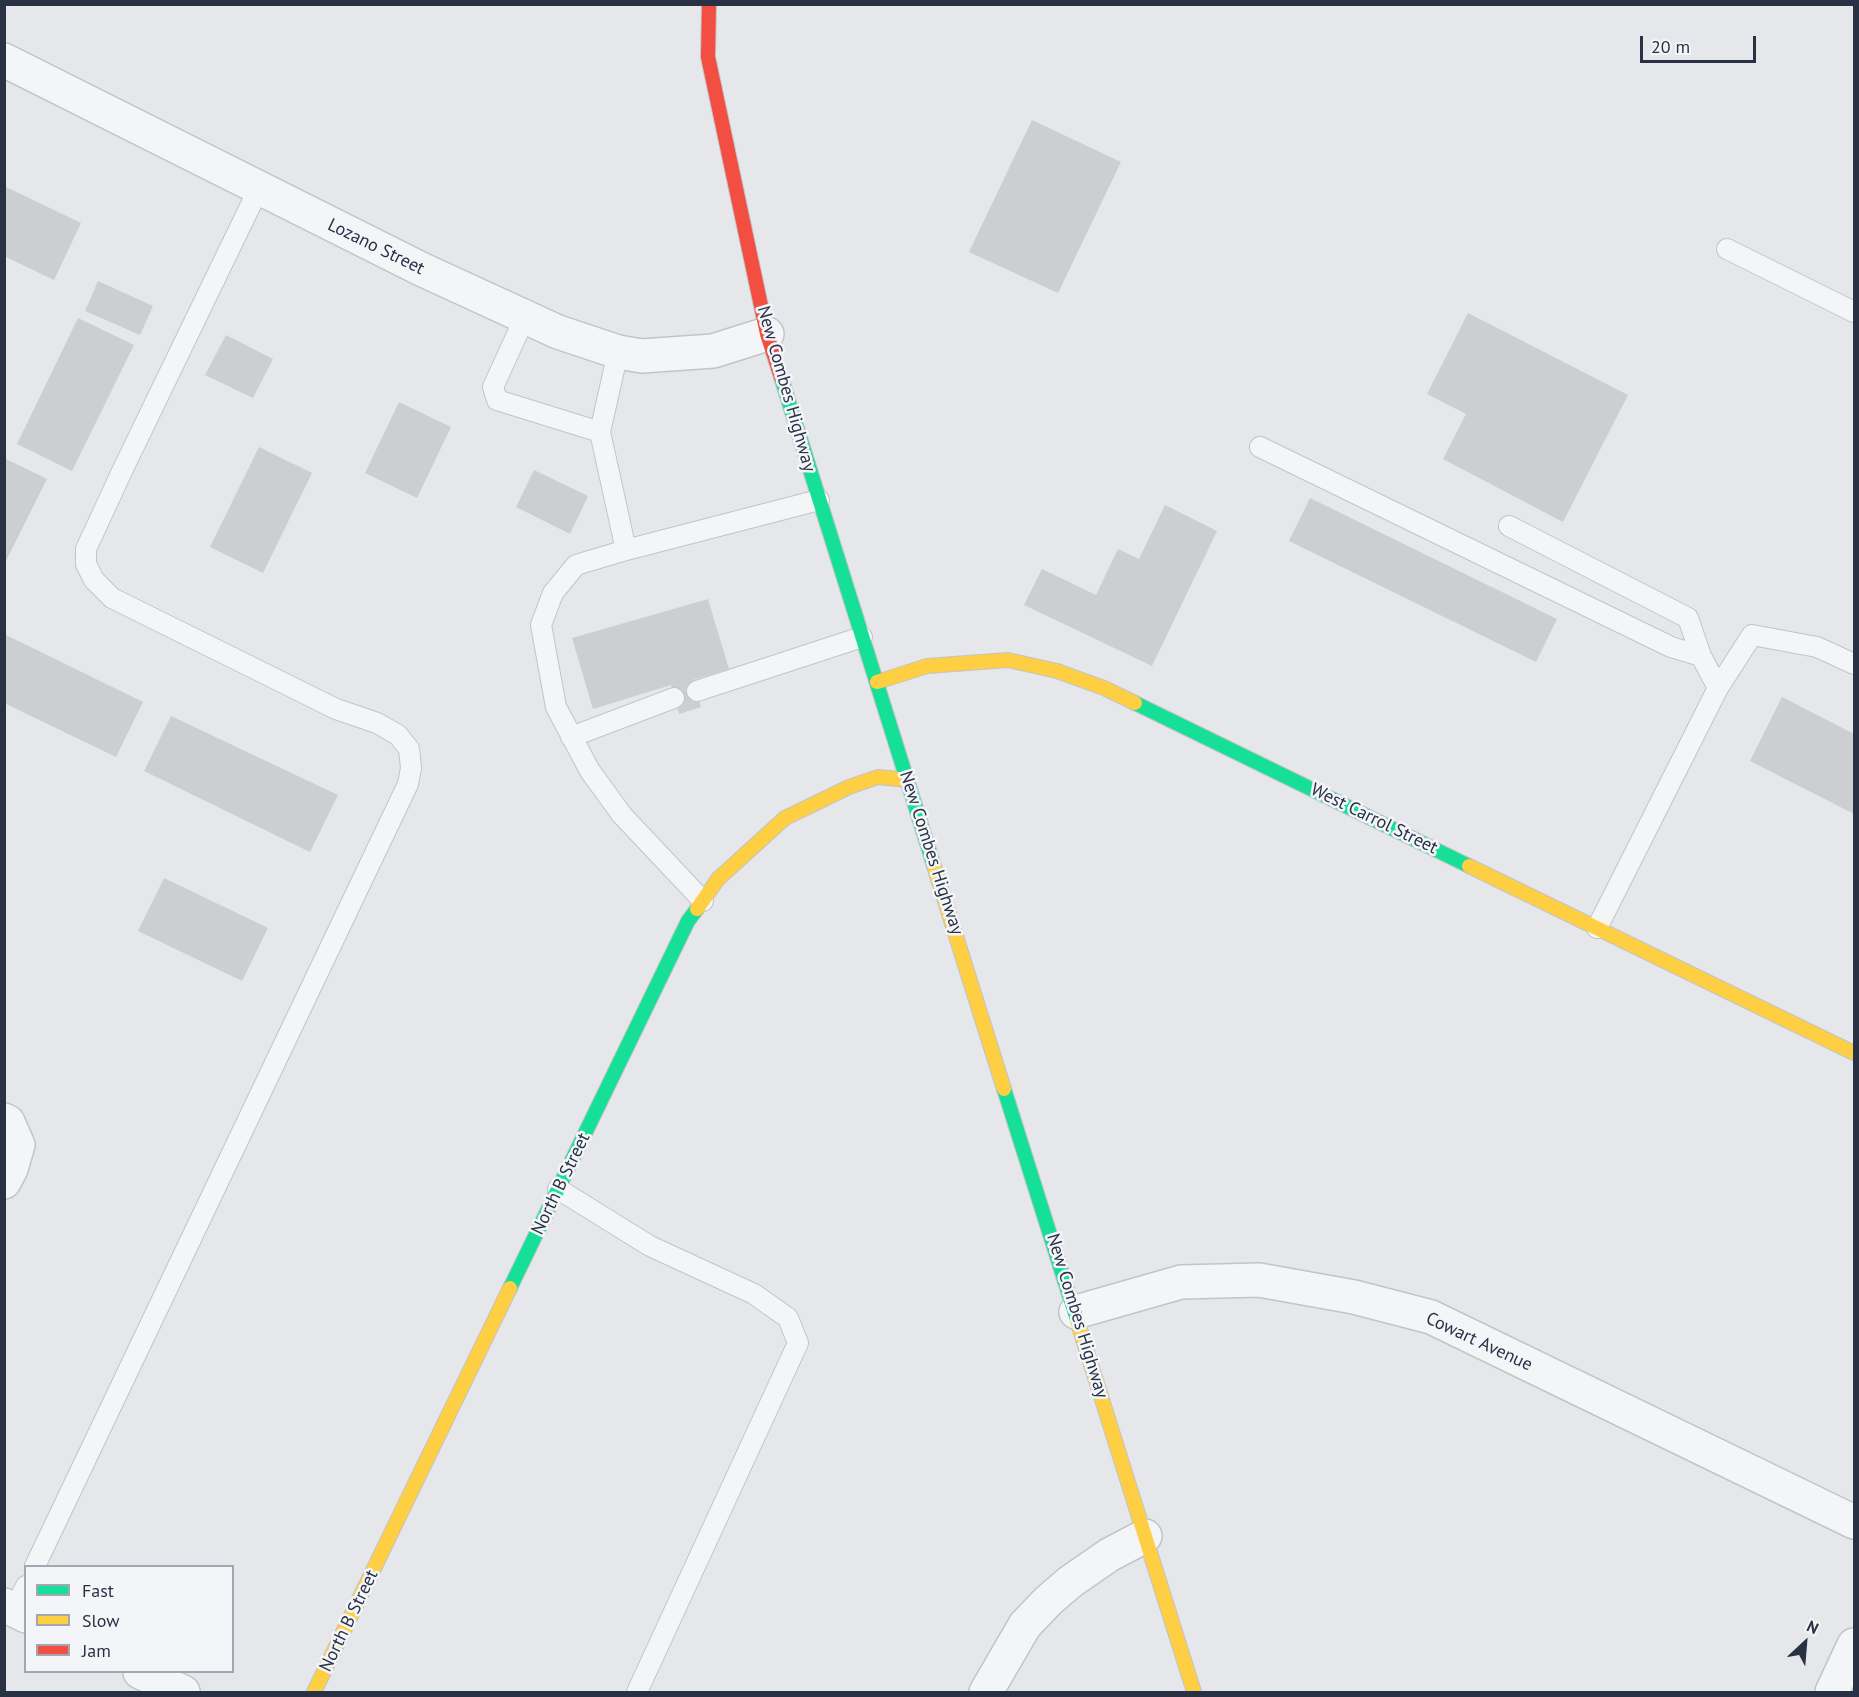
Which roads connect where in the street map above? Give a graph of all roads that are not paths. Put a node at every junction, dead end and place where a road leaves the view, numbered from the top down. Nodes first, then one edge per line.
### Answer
1 (709, 4) edge
2 (4, 60) edge
3 (259, 188) junction
4 (1727, 249) dead end
5 (1854, 312) edge
6 (525, 317) junction
7 (767, 334) junction
8 (618, 352) junction
9 (600, 432) junction
10 (1260, 447) dead end
11 (819, 500) junction
12 (1509, 526) dead end
13 (626, 550) junction
14 (862, 637) junction
15 (1701, 656) junction
16 (1854, 664) edge
17 (877, 682) junction
18 (1718, 688) junction
19 (697, 691) dead end
20 (674, 698) dead end
21 (571, 737) junction
22 (908, 780) junction
23 (703, 901) junction
24 (1598, 928) junction
25 (1854, 1053) edge
26 (4, 1120) edge
27 (4, 1182) edge
28 (558, 1190) junction
29 (1076, 1312) junction
30 (1854, 1522) edge
31 (1145, 1536) junction
32 (35, 1565) edge
33 (1854, 1645) edge
34 (144, 1673) edge
35 (183, 1692) edge
36 (314, 1692) edge
37 (637, 1692) edge
38 (986, 1692) edge
39 (1194, 1692) edge
40 (1832, 1692) edge

1 - 7 street, New Combes Highway
2 - 3 street, Lozano Street
3 - 6 street, Lozano Street
3 - 32 lane
4 - 5 lane
6 - 8 street, Lozano Street
6 - 9 lane
7 - 8 street, Lozano Street
7 - 11 street, New Combes Highway
8 - 9 lane
9 - 13 lane
10 - 15 lane
11 - 13 lane
11 - 14 street, New Combes Highway
12 - 15 lane
13 - 21 lane
14 - 17 street, New Combes Highway
14 - 19 lane
15 - 18 lane
16 - 18 lane
17 - 22 street, New Combes Highway
17 - 24 street, West Carrol Street
18 - 24 lane
20 - 21 lane
21 - 23 lane
22 - 23 street, North B Street
22 - 29 street, New Combes Highway
23 - 28 street, North B Street
24 - 25 street, West Carrol Street
26 - 27 street
28 - 36 street, North B Street
28 - 37 lane
29 - 30 street, Cowart Avenue
29 - 31 street, New Combes Highway
31 - 38 street
31 - 39 street, New Combes Highway
33 - 40 street
34 - 35 street

